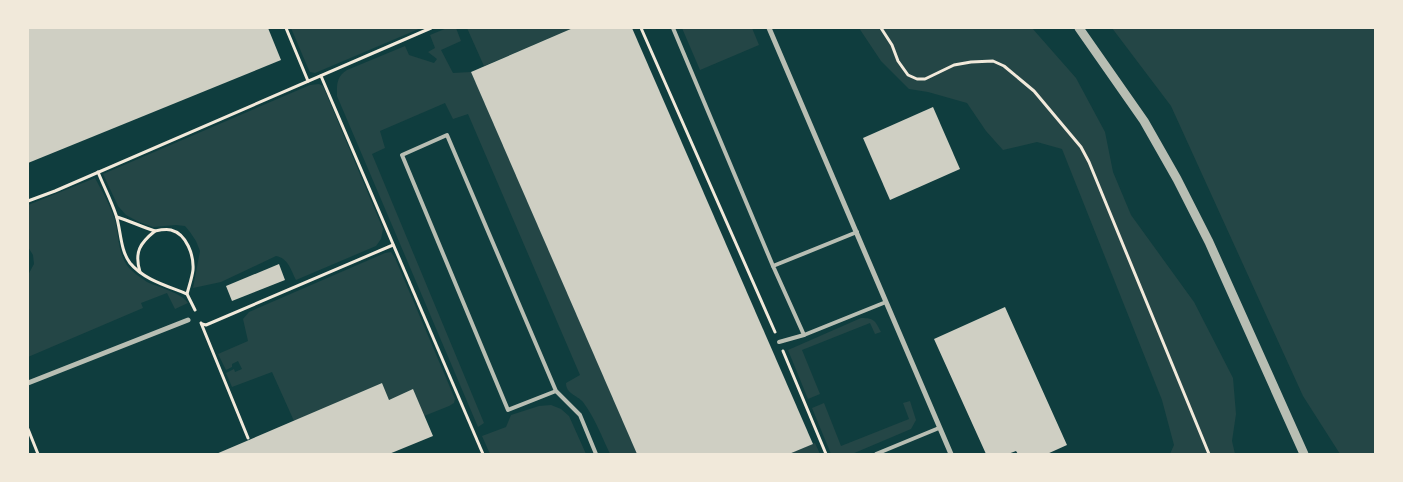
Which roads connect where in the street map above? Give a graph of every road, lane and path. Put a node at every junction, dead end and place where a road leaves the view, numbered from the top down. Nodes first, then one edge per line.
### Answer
1 (286, 28) edge
2 (431, 28) edge
3 (641, 28) edge
4 (673, 28) edge
5 (769, 28) edge
6 (881, 28) edge
7 (1079, 28) edge
8 (321, 76) junction
9 (308, 81) junction
10 (98, 172) junction
11 (28, 201) edge
12 (117, 217) junction
13 (155, 231) junction
14 (856, 232) junction
15 (393, 245) junction
16 (773, 266) junction
17 (140, 272) junction
18 (187, 294) junction
19 (886, 302) junction
20 (188, 320) joint
21 (202, 324) junction
22 (804, 335) junction
23 (779, 342) junction
24 (28, 383) edge
25 (556, 391) junction
26 (940, 428) junction
27 (28, 429) edge
28 (248, 438) dead end
29 (38, 454) edge
30 (483, 454) edge
31 (596, 454) edge
32 (826, 454) edge
33 (876, 454) edge
34 (951, 454) edge
35 (1209, 454) edge
36 (1304, 454) edge

1 - 9 path
2 - 8 path
3 - 23 path
4 - 16 lane
5 - 14 street
6 - 35 path
7 - 36 street
8 - 9 path
8 - 15 path
9 - 10 path
10 - 11 path
10 - 12 path
12 - 13 path
12 - 17 path
13 - 17 path
13 - 18 path
14 - 16 lane
14 - 19 street
15 - 21 path
15 - 30 path
16 - 22 lane
17 - 18 path
18 - 21 path
19 - 22 lane
19 - 26 street
20 - 21 path
20 - 24 street
21 - 28 path
22 - 23 lane
23 - 32 path
25 - 25 lane
25 - 31 lane
26 - 33 lane
26 - 34 street
27 - 29 path

